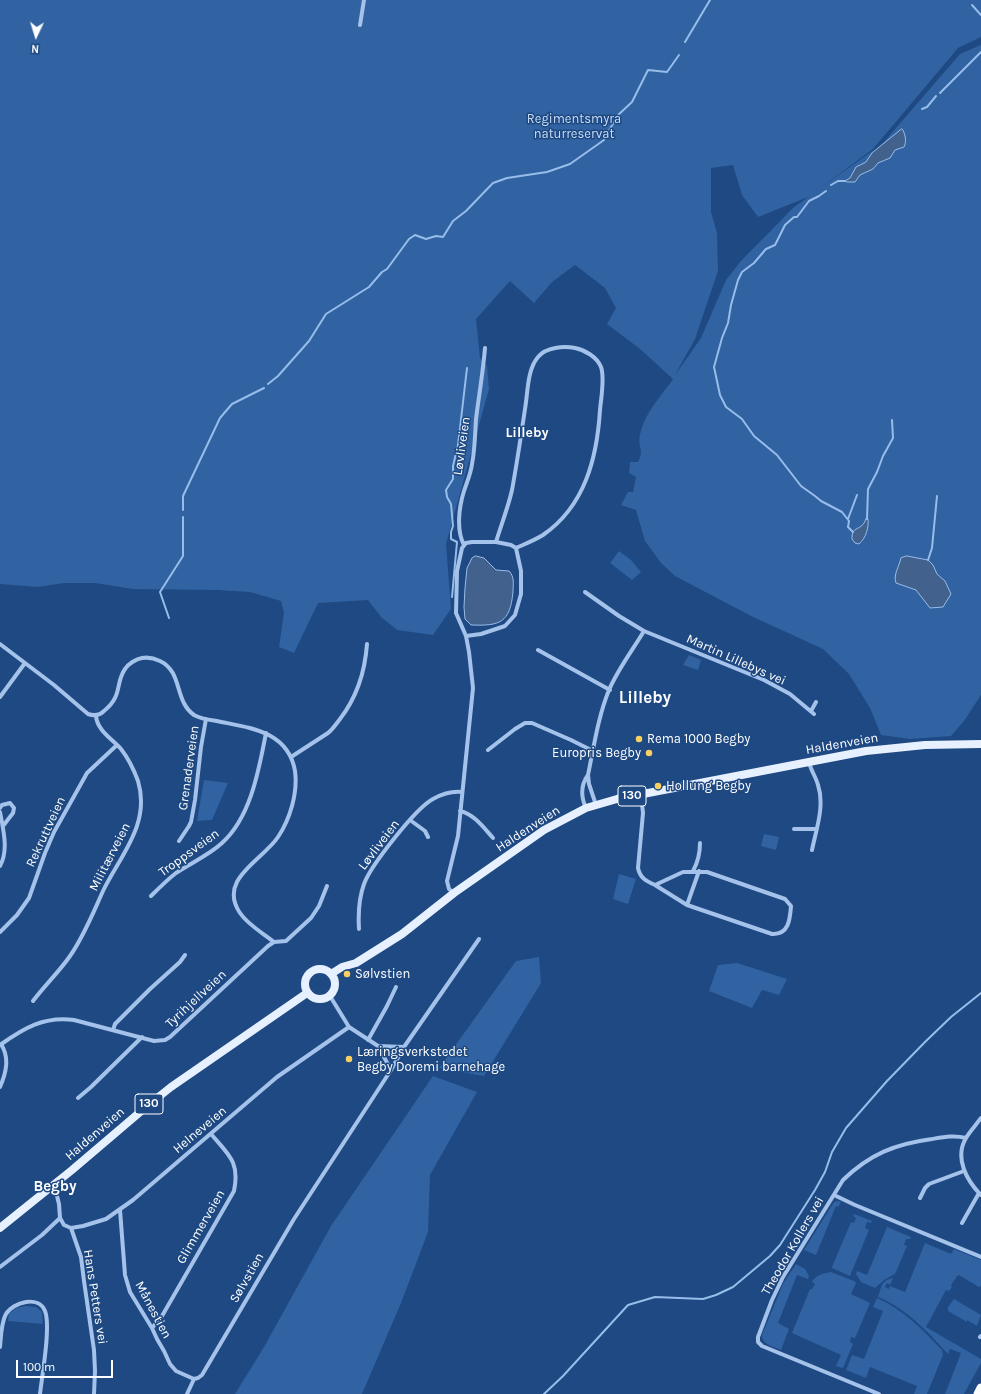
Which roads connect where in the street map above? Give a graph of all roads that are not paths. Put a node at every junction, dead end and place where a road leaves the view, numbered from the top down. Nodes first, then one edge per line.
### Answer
1 (364, 0) edge
2 (360, 25) dead end
3 (485, 348) dead end
4 (496, 542) junction
5 (464, 545) junction
6 (516, 548) junction
7 (585, 592) dead end
8 (644, 631) junction
9 (466, 636) junction
10 (0, 644) edge
11 (367, 644) dead end
12 (538, 650) dead end
13 (25, 663) junction
14 (610, 690) junction
15 (0, 697) edge
16 (816, 702) dead end
17 (96, 716) junction
18 (206, 719) junction
19 (266, 733) junction
20 (981, 744) edge
21 (117, 745) junction
22 (488, 750) dead end
23 (593, 751) junction
24 (290, 757) junction
25 (809, 762) junction
26 (588, 775) junction
27 (462, 792) junction
28 (641, 795) junction
29 (596, 805) junction
30 (0, 808) edge
31 (586, 808) junction
32 (460, 811) junction
33 (0, 812) edge
34 (410, 820) junction
35 (3, 826) junction
36 (794, 829) dead end
37 (816, 829) junction
38 (428, 837) dead end
39 (493, 838) dead end
40 (179, 841) dead end
41 (700, 844) dead end
42 (812, 850) dead end
43 (0, 866) edge
44 (693, 871) junction
45 (699, 872) junction
46 (655, 885) junction
47 (327, 886) dead end
48 (454, 894) junction
49 (150, 896) dead end
50 (687, 905) junction
51 (359, 929) dead end
52 (0, 932) edge
53 (479, 939) dead end
54 (274, 942) junction
55 (186, 955) dead end
56 (331, 974) junction
57 (396, 987) dead end
58 (307, 993) junction
59 (330, 996) junction
60 (33, 1000) dead end
61 (349, 1027) junction
62 (113, 1030) junction
63 (142, 1037) junction
64 (368, 1040) junction
65 (0, 1045) edge
66 (378, 1046) junction
67 (404, 1047) junction
68 (391, 1070) junction
69 (0, 1087) edge
70 (78, 1098) dead end
71 (981, 1118) edge
72 (211, 1134) junction
73 (966, 1138) junction
74 (964, 1171) junction
75 (50, 1187) junction
76 (980, 1194) edge
77 (834, 1195) junction
78 (920, 1198) dead end
79 (120, 1210) junction
80 (60, 1218) junction
81 (962, 1223) dead end
82 (0, 1228) edge
83 (71, 1228) junction
84 (981, 1258) edge
85 (0, 1267) edge
86 (152, 1328) junction
87 (0, 1347) edge
88 (194, 1379) junction
89 (981, 1388) edge
90 (40, 1394) edge
91 (94, 1394) edge
92 (187, 1394) edge
93 (879, 1394) edge
94 (978, 1394) edge

1 - 2 street
3 - 5 street, Løvliveien
4 - 5 street
4 - 6 street
4 - 6 street
5 - 9 street
6 - 9 street
7 - 8 street, Martin Lillebys vei
8 - 14 street
8 - 16 street, Martin Lillebys vei
9 - 27 street
10 - 13 street
11 - 24 street
12 - 14 street
13 - 15 street
13 - 17 street
14 - 23 street
17 - 18 street
17 - 21 street, Militærveien
18 - 19 street
18 - 40 street, Grenaderveien
19 - 24 street
19 - 49 street, Troppsveien
20 - 25 main road, Haldenveien / 130
21 - 52 street, Rekruttveien
21 - 60 street, Militærveien
22 - 23 street
23 - 26 street
24 - 54 street
25 - 28 main road, Haldenveien / 130
25 - 37 street
26 - 29 street
26 - 31 street
27 - 32 street
27 - 34 street, Løvliveien
28 - 29 main road, Haldenveien / 130
28 - 46 street
29 - 31 main road, Haldenveien / 130
30 - 35 street
31 - 48 main road, Haldenveien / 130
32 - 39 street
32 - 48 street
33 - 35 street
34 - 38 street, Løvliveien
34 - 51 street, Løvliveien
35 - 43 street
36 - 37 street
37 - 42 street
41 - 44 street
44 - 45 street
44 - 46 street
45 - 50 street
45 - 50 street
46 - 50 street
47 - 54 street, Tyrihjellveien
48 - 56 main road, Haldenveien / 130
53 - 67 street, Sølvstien
54 - 63 street, Tyrihjellveien
55 - 62 street
56 - 58 main road
56 - 59 main road
57 - 64 street
58 - 59 main road
58 - 75 main road, Haldenveien / 130
59 - 61 street
61 - 64 street
61 - 72 street, Helneveien
62 - 63 street, Tyrihjellveien
62 - 65 street, Tyrihjellveien
63 - 70 street
64 - 66 street
65 - 69 street
66 - 67 street
66 - 68 street
67 - 68 street, Sølvstien
68 - 88 street, Sølvstien
71 - 73 street
72 - 79 street, Helneveien
72 - 86 street, Glimmerveien
73 - 74 street
73 - 77 street, Theodor Kollers vei
74 - 76 street
74 - 78 street
75 - 80 street
75 - 82 main road, Haldenveien / 130
76 - 81 street
77 - 84 street, Theodor Kollers vei
77 - 93 street, Theodor Kollers vei
79 - 83 street, Helneveien
79 - 86 street, Månestien
80 - 83 street
80 - 85 street
83 - 91 street, Hans Petters vei
86 - 88 street, Månestien
87 - 90 street
88 - 92 street, Sølvstien
89 - 94 highway

